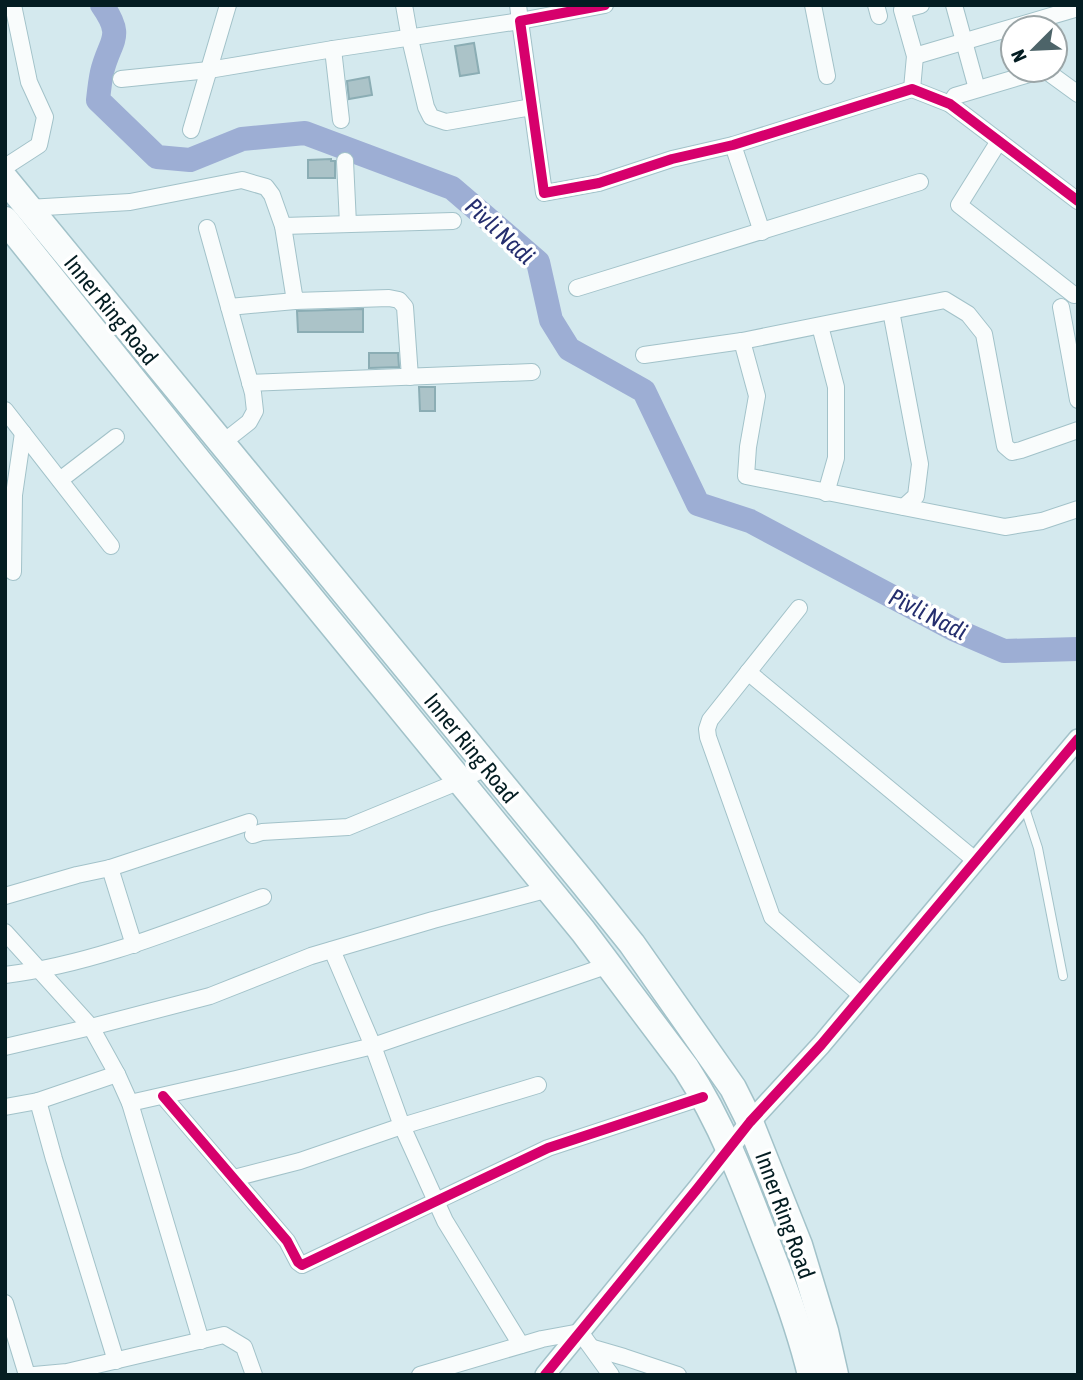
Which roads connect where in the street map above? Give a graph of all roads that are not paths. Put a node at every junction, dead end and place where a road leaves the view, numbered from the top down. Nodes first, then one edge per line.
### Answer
1 (13, 5) edge
2 (228, 5) edge
3 (404, 5) edge
4 (605, 5) edge
5 (813, 5) edge
6 (921, 5) edge
7 (954, 5) edge
8 (1078, 8) edge
9 (519, 13) edge
10 (410, 39) junction
11 (964, 41) junction
12 (333, 49) junction
13 (915, 56) junction
14 (209, 70) junction
15 (827, 76) dead end
16 (121, 79) dead end
17 (999, 83) edge
18 (912, 89) junction
19 (977, 89) junction
20 (950, 104) junction
21 (532, 107) junction
22 (341, 120) dead end
23 (191, 130) dead end
24 (999, 141) junction
25 (733, 145) junction
26 (345, 161) dead end
27 (5, 167) edge
28 (5, 180) edge
29 (920, 182) dead end
30 (1078, 201) edge
31 (12, 220) edge
32 (453, 221) dead end
33 (348, 224) junction
34 (283, 226) junction
35 (207, 228) dead end
36 (762, 232) junction
37 (578, 288) dead end
38 (1074, 295) dead end
39 (295, 301) junction
40 (229, 307) junction
41 (1060, 307) dead end
42 (891, 311) junction
43 (820, 326) junction
44 (742, 341) junction
45 (644, 355) dead end
46 (532, 372) dead end
47 (410, 377) junction
48 (250, 383) junction
49 (1078, 400) edge
50 (5, 410) edge
51 (1078, 430) edge
52 (23, 433) junction
53 (116, 437) dead end
54 (221, 444) junction
55 (60, 480) junction
56 (826, 492) junction
57 (912, 504) junction
58 (1078, 509) edge
59 (111, 546) dead end
60 (13, 572) dead end
61 (799, 608) dead end
62 (748, 672) junction
63 (1078, 739) edge
64 (487, 767) junction
65 (460, 781) junction
66 (1023, 804) junction
67 (975, 860) junction
68 (110, 868) junction
69 (549, 890) junction
70 (5, 896) edge
71 (263, 897) dead end
72 (5, 932) edge
73 (134, 945) junction
74 (332, 950) junction
75 (609, 965) junction
76 (39, 971) junction
77 (5, 975) edge
78 (1063, 976) dead end
79 (862, 996) junction
80 (91, 1027) junction
81 (373, 1046) junction
82 (5, 1047) edge
83 (117, 1074) junction
84 (538, 1085) dead end
85 (163, 1096) junction
86 (703, 1097) junction
87 (38, 1101) junction
88 (130, 1103) junction
89 (5, 1107) edge
90 (750, 1122) junction
91 (402, 1126) junction
92 (729, 1148) junction
93 (234, 1178) junction
94 (436, 1200) junction
95 (5, 1303) edge
96 (580, 1332) junction
97 (201, 1341) junction
98 (521, 1345) junction
99 (593, 1348) junction
100 (116, 1361) junction
101 (27, 1375) edge
102 (34, 1375) edge
103 (254, 1375) edge
104 (420, 1375) edge
105 (545, 1375) edge
106 (611, 1375) edge
107 (678, 1375) edge
108 (811, 1375) edge
109 (835, 1375) edge

1 - 27 street
2 - 14 street
3 - 10 street
4 - 9 street
5 - 15 street
6 - 13 street
7 - 11 street
8 - 11 street
9 - 10 street
9 - 21 street
10 - 12 street
10 - 21 street
11 - 13 street
11 - 19 street
12 - 14 street
12 - 22 street
13 - 18 street
14 - 16 street
14 - 23 street
17 - 19 street
18 - 20 street
18 - 25 street
19 - 20 street
20 - 24 street
21 - 25 street
24 - 30 street
24 - 38 street
25 - 36 street
26 - 33 street
28 - 31 highway, Inner Ring Road
29 - 36 street
31 - 34 street
31 - 54 highway, Inner Ring Road
31 - 65 highway, Inner Ring Road
32 - 33 street
33 - 34 street
34 - 39 street
35 - 40 street
36 - 37 street
39 - 40 street
39 - 47 street
40 - 48 street
41 - 49 street
42 - 43 street
42 - 51 street
42 - 57 street
43 - 44 street
43 - 56 street
44 - 45 street
44 - 56 street
46 - 47 street
47 - 48 street
48 - 54 street
50 - 52 street
52 - 55 street
52 - 60 street
53 - 55 street
54 - 64 highway, Inner Ring Road
55 - 59 street
56 - 57 street
57 - 58 street
61 - 62 street
62 - 67 street
62 - 79 street
63 - 66 street
64 - 65 street
64 - 90 highway, Inner Ring Road
65 - 68 street
65 - 69 highway, Inner Ring Road
66 - 67 street
66 - 78 lane
67 - 79 street
68 - 70 street
68 - 73 street
69 - 74 street
69 - 75 highway, Inner Ring Road
71 - 73 street
72 - 76 street
73 - 76 street
74 - 80 street
74 - 81 street
75 - 81 street
75 - 86 highway, Inner Ring Road
76 - 77 street
76 - 80 street
79 - 90 street
80 - 82 street
80 - 83 street
81 - 85 street
81 - 91 street
83 - 87 street
83 - 88 street
84 - 91 street
85 - 88 street
85 - 93 street
86 - 92 highway, Inner Ring Road
86 - 94 street
87 - 89 street
87 - 100 street
88 - 97 street
90 - 92 street
90 - 109 highway, Inner Ring Road
91 - 93 street
91 - 94 street
92 - 96 street
92 - 108 highway, Inner Ring Road
93 - 94 street
94 - 98 street
95 - 101 street
96 - 98 street
96 - 99 street
96 - 105 street
97 - 100 street
97 - 103 street
98 - 104 street
99 - 106 street
99 - 107 street
100 - 102 street

